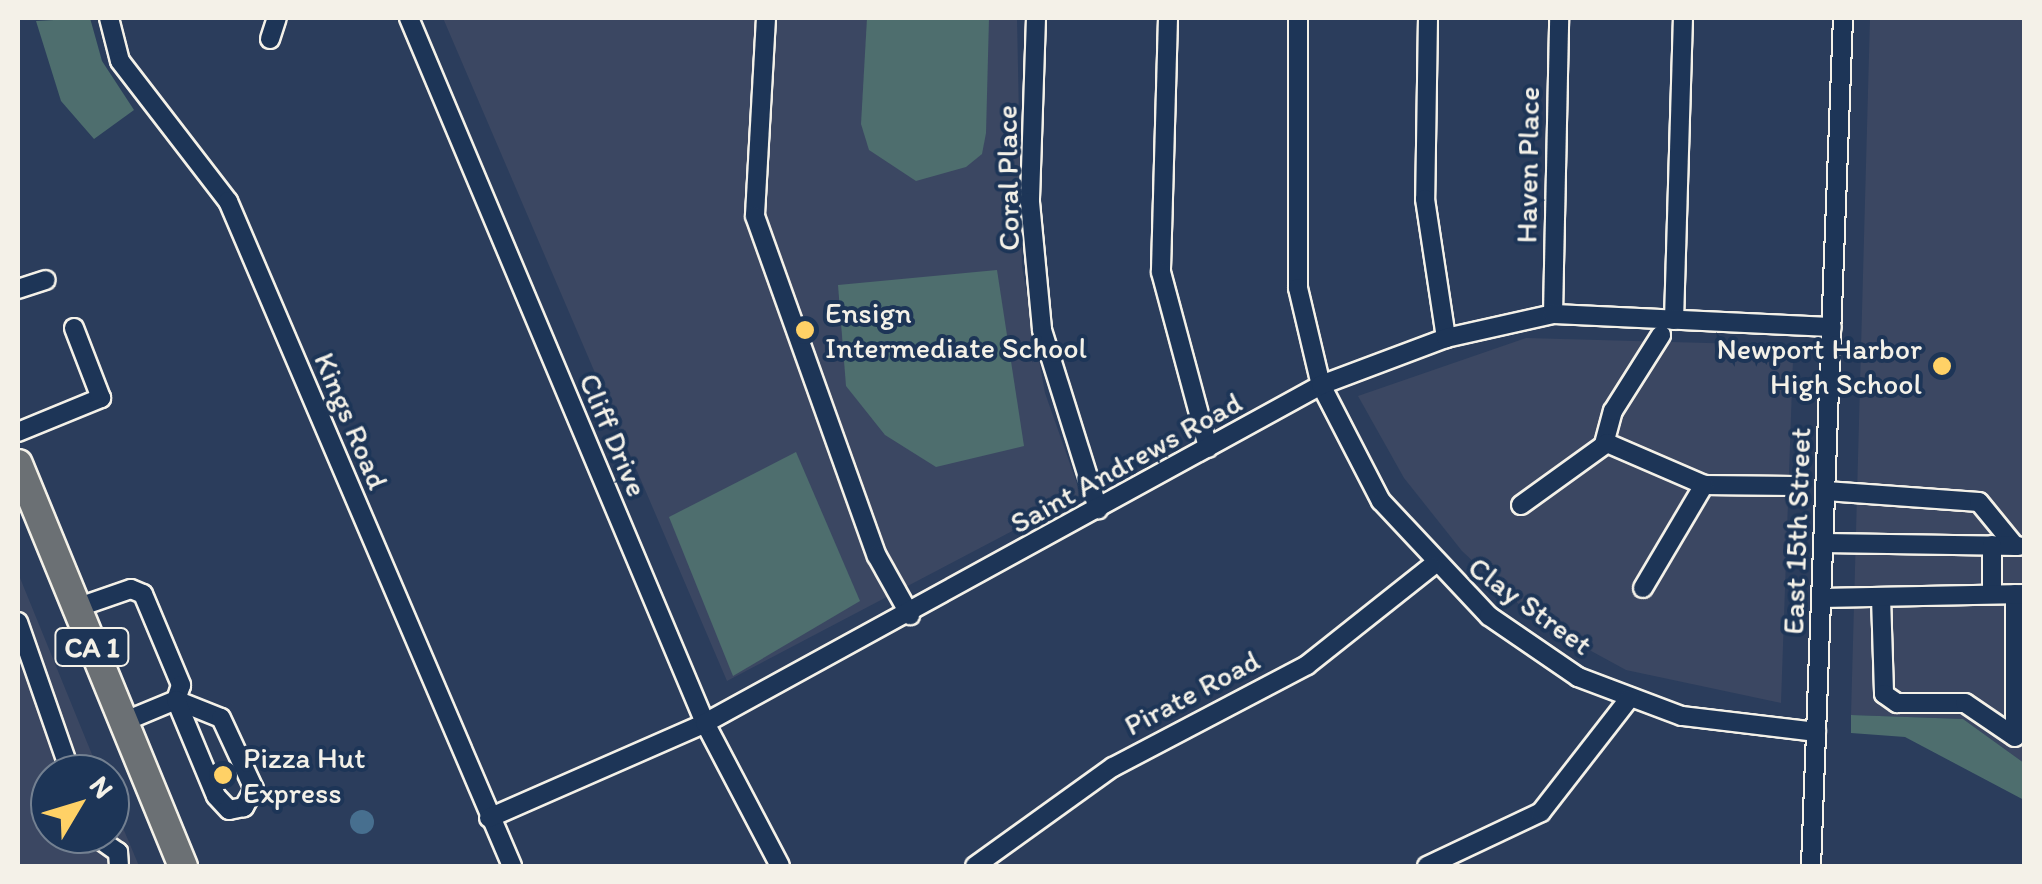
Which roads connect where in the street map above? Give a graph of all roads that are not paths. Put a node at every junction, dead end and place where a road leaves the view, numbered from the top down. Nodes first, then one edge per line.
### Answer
1 (109, 18) edge
2 (278, 18) edge
3 (410, 18) edge
4 (766, 18) edge
5 (1036, 18) edge
6 (1168, 18) edge
7 (1298, 18) edge
8 (1428, 18) edge
9 (1559, 18) edge
10 (1683, 18) edge
11 (1843, 18) edge
12 (270, 39) dead end
13 (46, 280) dead end
14 (18, 289) edge
15 (1553, 314) junction
16 (1674, 320) junction
17 (1832, 327) junction
18 (74, 328) dead end
19 (1661, 335) dead end
20 (1446, 338) junction
21 (1321, 386) junction
22 (18, 432) edge
23 (1604, 444) junction
24 (1208, 448) junction
25 (18, 464) edge
26 (1704, 485) junction
27 (1794, 486) dead end
28 (1826, 492) junction
29 (1520, 505) dead end
30 (1098, 509) junction
31 (1824, 543) junction
32 (1992, 544) junction
33 (2020, 546) edge
34 (1432, 566) junction
35 (1643, 588) dead end
36 (1992, 594) junction
37 (2020, 594) edge
38 (1881, 597) junction
39 (1822, 598) junction
40 (76, 608) junction
41 (910, 615) junction
42 (18, 622) edge
43 (1629, 698) junction
44 (176, 700) junction
45 (123, 722) junction
46 (705, 723) junction
47 (1816, 732) junction
48 (64, 754) edge
49 (490, 818) junction
50 (182, 866) edge
51 (512, 866) edge
52 (780, 866) edge
53 (975, 866) edge
54 (1427, 866) edge
55 (1810, 866) edge

1 - 49 street, Kings Road
2 - 12 street
3 - 46 street, Cliff Drive
4 - 41 street
5 - 30 street, Coral Place
6 - 24 street
7 - 21 street, Clay Street
8 - 20 street
9 - 15 street, Haven Place
10 - 16 street
11 - 17 street, East 15th Street
13 - 14 street
15 - 16 street, Saint Andrews Road
15 - 20 street, Saint Andrews Road
16 - 17 street, Saint Andrews Road
17 - 28 street, East 15th Street
18 - 22 street
19 - 23 street
20 - 21 street, Saint Andrews Road
21 - 24 street, Saint Andrews Road
21 - 34 street, Clay Street
23 - 26 street
23 - 29 street
24 - 30 street, Saint Andrews Road
25 - 40 highway, CA 1
26 - 27 street
26 - 35 street
28 - 31 street, East 15th Street
28 - 33 street
30 - 41 street, Saint Andrews Road
31 - 32 street
31 - 39 street, East 15th Street
32 - 33 street
32 - 36 street
34 - 43 street, Clay Street
34 - 53 street, Pirate Road
36 - 37 street
36 - 38 street
37 - 38 street
38 - 39 street
39 - 47 street, East 15th Street
40 - 44 street
40 - 45 highway, CA 1
41 - 46 street, Saint Andrews Road
42 - 48 street
43 - 47 street, Clay Street
43 - 54 street
44 - 44 street
44 - 45 street
45 - 50 highway, CA 1
46 - 49 street, Saint Andrews Road
46 - 52 street, Cliff Drive
47 - 55 street, East 15th Street
49 - 51 street, Kings Road

